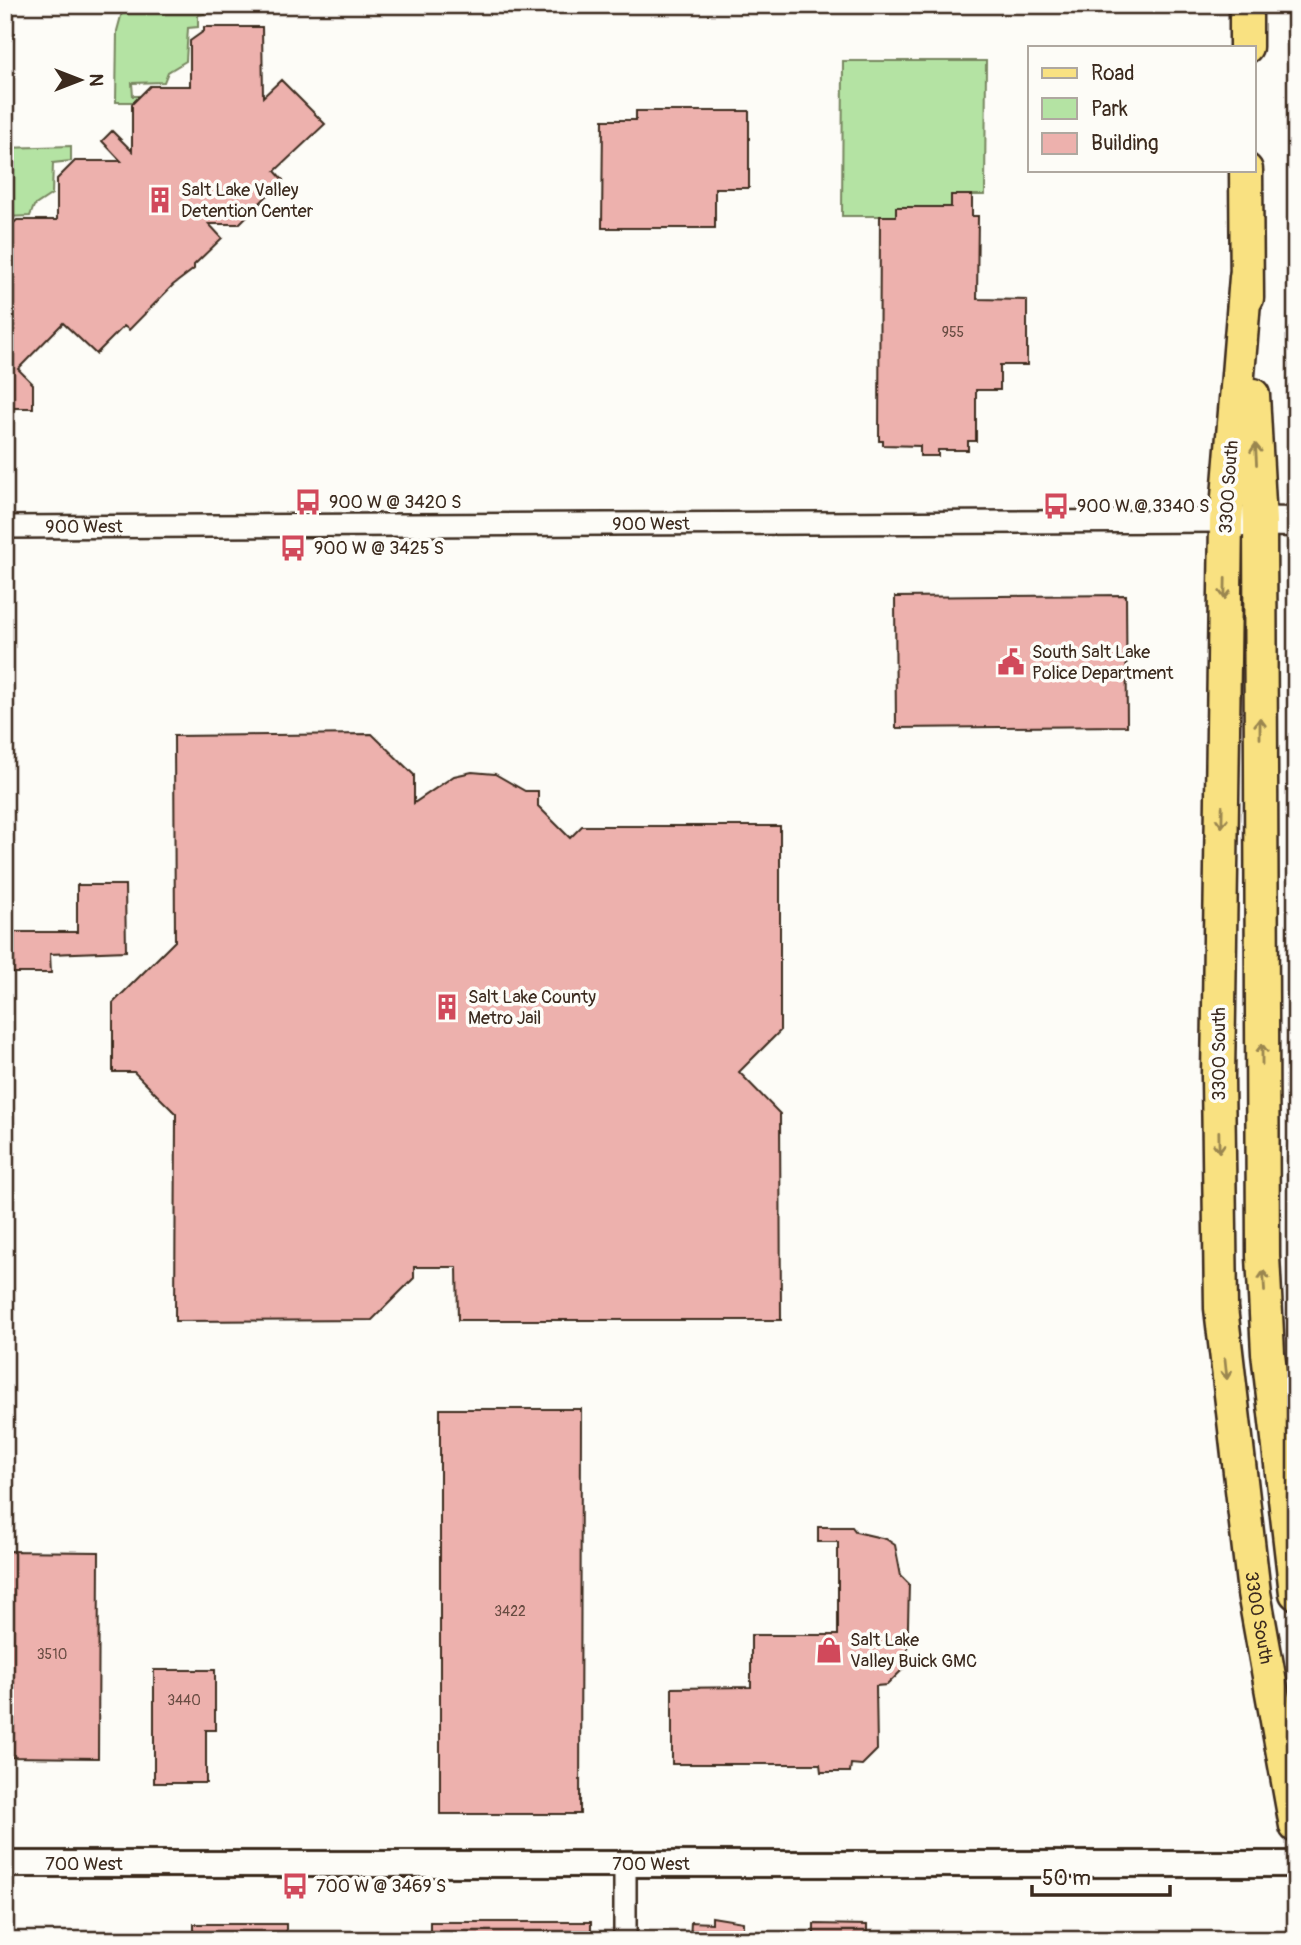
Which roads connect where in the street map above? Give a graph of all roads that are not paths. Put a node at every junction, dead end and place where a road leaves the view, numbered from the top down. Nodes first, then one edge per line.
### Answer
1 (1245, 5) edge
2 (1246, 46) edge
3 (1246, 172) edge
4 (1246, 277) junction
5 (1226, 521) junction
6 (1260, 522) junction
7 (1296, 522) edge
8 (5, 527) edge
9 (1296, 1593) edge
10 (1296, 1826) edge
11 (625, 1863) junction
12 (5, 1864) edge
13 (1296, 1864) edge
14 (625, 1940) edge

1 - 2 main road
3 - 4 main road, 3300 South
4 - 5 main road, 3300 South
6 -> 4 main road, 3300 South
5 - 6 main road, 900 West
5 - 8 street, 900 West
5 -> 10 main road, 3300 South
6 - 7 main road, 900 West
9 -> 6 main road, 3300 South
11 - 12 street, 700 West
11 - 13 street, 700 West
11 - 14 street

